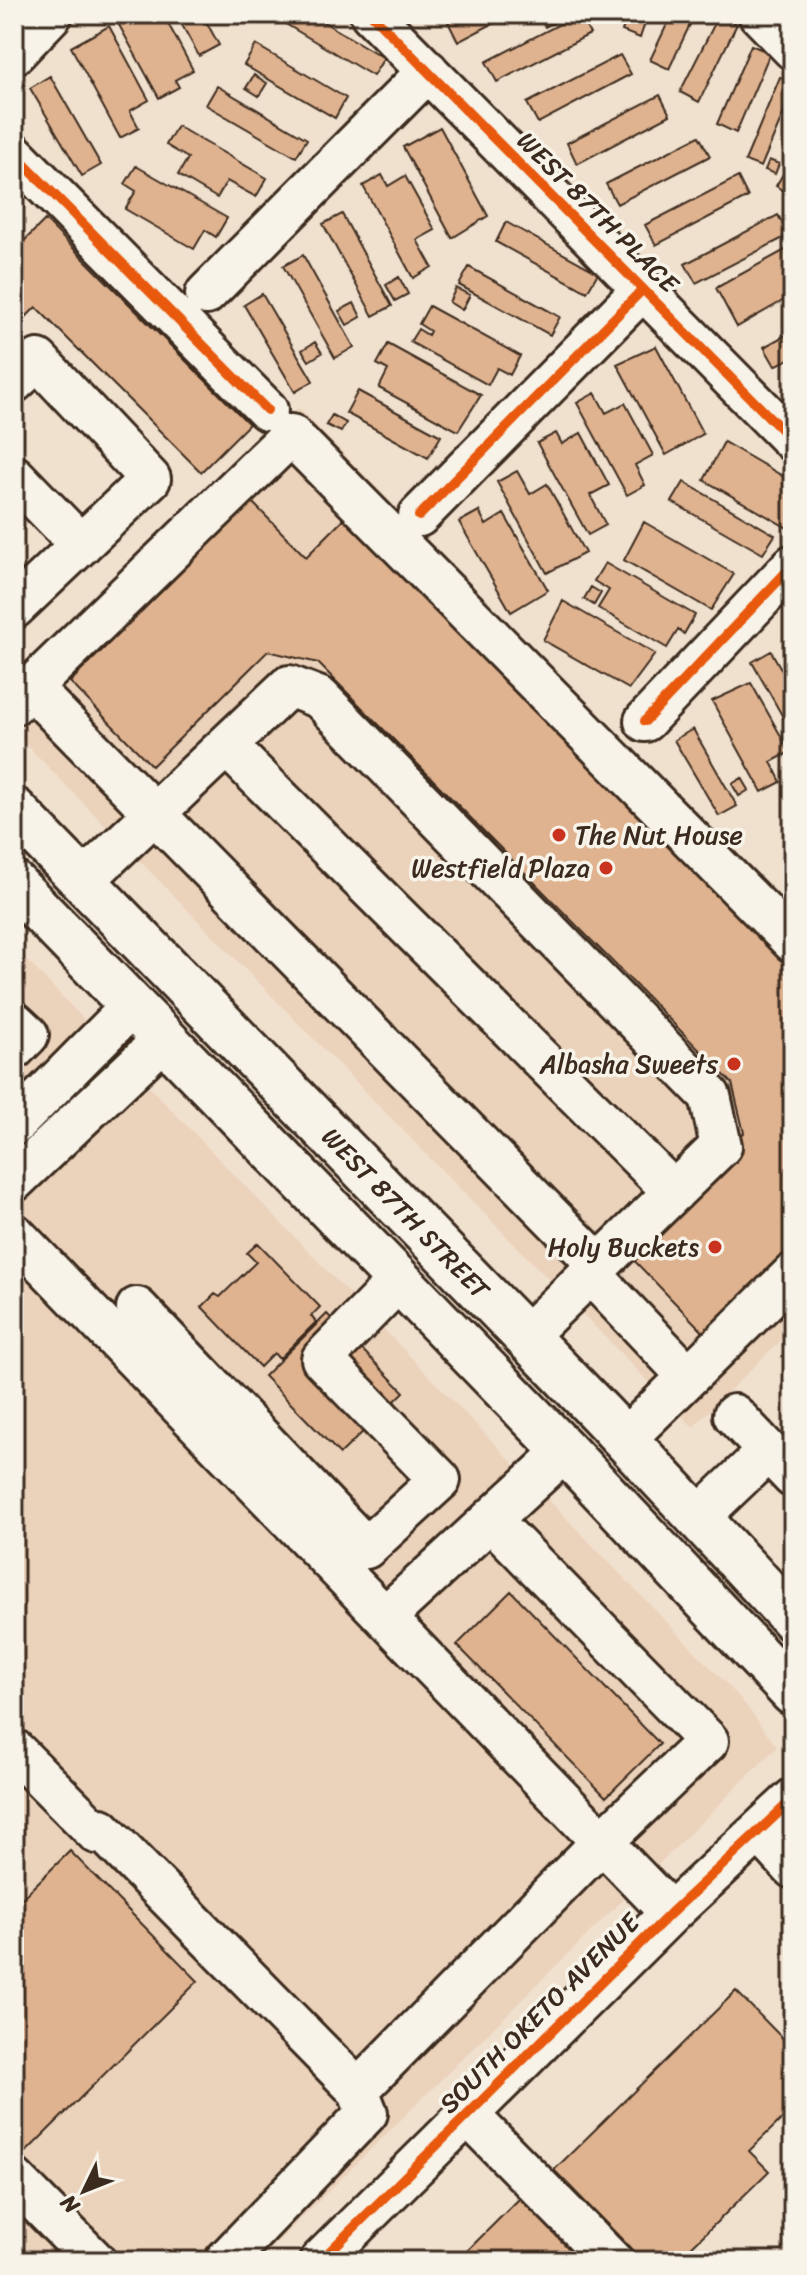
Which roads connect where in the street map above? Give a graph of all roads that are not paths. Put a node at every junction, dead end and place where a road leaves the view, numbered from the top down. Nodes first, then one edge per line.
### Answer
1 (52, 14) edge
2 (371, 14) edge
3 (759, 14) edge
4 (793, 49) edge
5 (14, 54) edge
6 (428, 71) junction
7 (14, 154) edge
8 (643, 289) junction
9 (206, 294) dead end
10 (14, 382) edge
11 (267, 410) dead end
12 (793, 441) edge
13 (14, 476) edge
14 (419, 516) dead end
15 (81, 545) junction
16 (793, 565) edge
17 (14, 608) edge
18 (22, 696) edge
19 (645, 721) dead end
20 (227, 746) junction
21 (14, 810) edge
22 (155, 813) junction
23 (83, 881) junction
24 (14, 884) edge
25 (793, 942) edge
26 (132, 1006) junction
27 (14, 1022) edge
28 (164, 1039) junction
29 (14, 1049) edge
30 (14, 1125) edge
31 (14, 1181) edge
32 (674, 1192) junction
33 (14, 1234) edge
34 (595, 1270) junction
35 (793, 1274) edge
36 (399, 1280) junction
37 (137, 1308) dead end
38 (526, 1336) junction
39 (688, 1376) junction
40 (734, 1415) dead end
41 (625, 1439) junction
42 (565, 1451) junction
43 (780, 1464) edge
44 (697, 1519) junction
45 (491, 1520) junction
46 (385, 1617) junction
47 (793, 1619) edge
48 (793, 1693) edge
49 (14, 1750) edge
50 (793, 1799) edge
51 (759, 1831) junction
52 (603, 1841) junction
53 (793, 1868) edge
54 (671, 1913) junction
55 (358, 2090) junction
56 (468, 2115) junction
57 (14, 2179) edge
58 (95, 2261) edge
59 (225, 2261) edge
60 (320, 2261) edge
61 (612, 2261) edge

1 - 5 street
2 - 6 street, WEST 87TH PLACE
3 - 4 street
6 - 8 street, WEST 87TH PLACE
6 - 9 street
7 - 11 street
8 - 12 street, WEST 87TH PLACE
8 - 14 street
10 - 15 street
13 - 15 street
15 - 17 street
16 - 19 street
18 - 22 street
18 - 25 street
20 - 22 street
20 - 32 street
20 - 32 street
21 - 23 main road, WEST 87TH STREET
22 - 23 street
22 - 34 street
23 - 38 main road, WEST 87TH STREET
24 - 26 main road, WEST 87TH STREET
26 - 28 main road, WEST 87TH STREET
26 - 30 street
27 - 29 street
28 - 31 street
28 - 36 main road, WEST 87TH STREET
32 - 34 street
33 - 46 street
34 - 38 street
34 - 39 street
35 - 39 street
36 - 37 street
36 - 42 main road, WEST 87TH STREET
38 - 41 main road, WEST 87TH STREET
39 - 41 street
40 - 43 street
41 - 44 main road, WEST 87TH STREET
42 - 45 street
42 - 48 main road, WEST 87TH STREET
43 - 44 street
44 - 47 main road, WEST 87TH STREET
45 - 46 street
45 - 52 street
46 - 52 street
49 - 55 street
50 - 51 street, SOUTH OKETO AVENUE
51 - 53 street
51 - 54 street, SOUTH OKETO AVENUE
52 - 54 street
52 - 55 street
54 - 56 street, SOUTH OKETO AVENUE
55 - 59 street
56 - 60 street, SOUTH OKETO AVENUE
56 - 61 street
57 - 58 street

